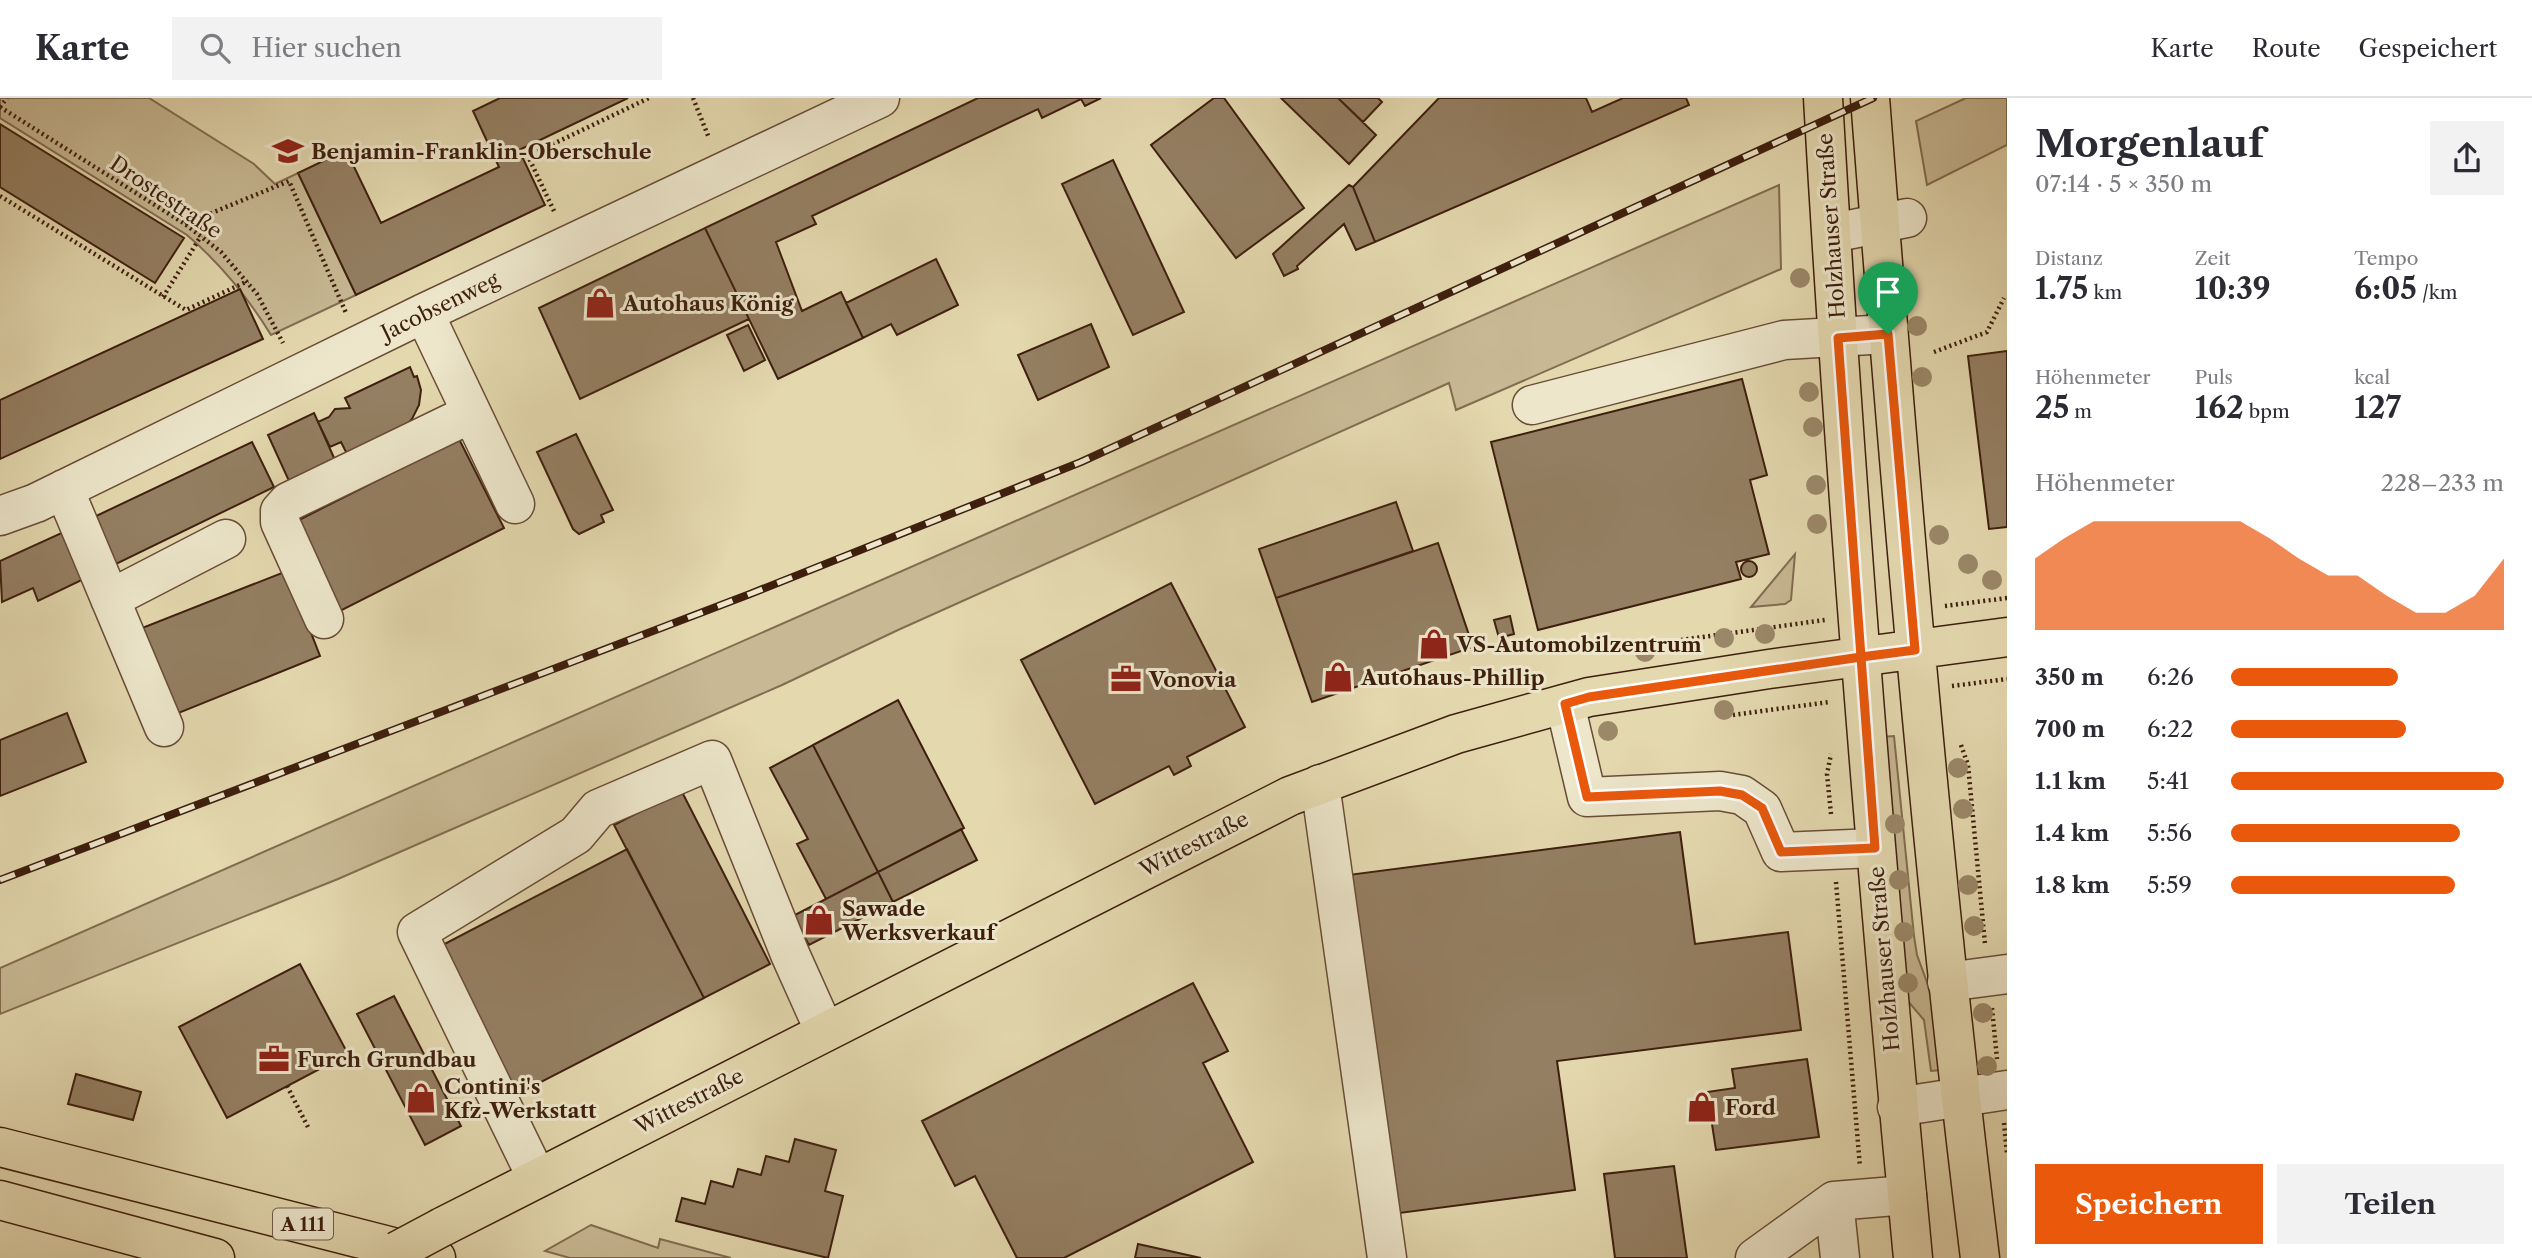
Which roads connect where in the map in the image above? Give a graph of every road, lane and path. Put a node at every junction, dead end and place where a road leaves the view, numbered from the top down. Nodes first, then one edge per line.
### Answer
1 (7, 98) edge
2 (649, 98) edge
3 (693, 98) edge
4 (880, 98) edge
5 (1823, 98) edge
6 (1870, 98) edge
7 (0, 107) edge
8 (709, 138) dead end
9 (0, 196) edge
10 (554, 211) dead end
11 (185, 224) junction
12 (201, 236) junction
13 (248, 281) junction
14 (163, 297) junction
15 (2004, 298) dead end
16 (346, 313) dead end
17 (424, 313) junction
18 (1888, 334) junction
19 (1838, 338) junction
20 (283, 343) dead end
21 (1934, 352) dead end
22 (1532, 405) dead end
23 (470, 414) junction
24 (64, 489) junction
25 (515, 504) dead end
26 (0, 516) edge
27 (226, 539) dead end
28 (2007, 598) edge
29 (110, 599) junction
30 (1982, 601) dead end
31 (324, 619) dead end
32 (1787, 625) dead end
33 (2007, 637) edge
34 (1681, 640) dead end
35 (1915, 650) junction
36 (1861, 657) junction
37 (2007, 679) edge
38 (1994, 680) dead end
39 (1565, 704) junction
40 (1790, 707) dead end
41 (1733, 715) dead end
42 (164, 727) dead end
43 (1832, 751) dead end
44 (1320, 784) junction
45 (1875, 848) junction
46 (1834, 851) junction
47 (2007, 974) edge
48 (1947, 982) junction
49 (825, 1032) junction
50 (287, 1086) dead end
51 (2007, 1090) edge
52 (1961, 1098) junction
53 (1897, 1107) junction
54 (308, 1127) dead end
55 (0, 1147) edge
56 (537, 1178) junction
57 (1907, 1195) junction
58 (0, 1200) edge
59 (1849, 1200) junction
60 (439, 1242) edge
61 (215, 1258) edge
62 (382, 1258) edge
63 (1387, 1258) edge
64 (1755, 1258) edge
65 (1840, 1258) edge
66 (1913, 1258) edge
67 (1980, 1258) edge

1 - 7 path, Drostestraße
2 - 10 path
3 - 8 path
4 - 17 street, Jacobsenweg
5 - 19 main road, Holzhauser Straße
6 - 18 main road
7 - 11 path, Drostestraße
9 - 14 path
11 - 12 path, Drostestraße
11 - 16 path
12 - 13 path, Drostestraße
12 - 14 path
13 - 14 path
13 - 20 path, Drostestraße
15 - 21 path
17 - 23 street
17 - 24 street, Jacobsenweg
18 - 19 street
18 - 35 main road
19 - 22 street
19 - 36 main road, Holzhauser Straße
23 - 25 street
23 - 31 street
24 - 26 street, Jacobsenweg
24 - 29 street
27 - 29 street
28 - 30 path
29 - 42 street
32 - 34 path
33 - 35 main road, Wittestraße
35 - 36 main road, Wittestraße
35 - 48 main road
36 - 39 main road, Wittestraße
36 - 45 main road, Holzhauser Straße
37 - 38 path
39 - 44 main road, Wittestraße
39 - 46 street
40 - 41 path
43 - 46 path
44 - 49 main road, Wittestraße
44 - 63 street
45 - 46 street
45 - 53 main road, Holzhauser Straße
46 - 59 path
47 - 48 street
48 - 52 main road
49 - 56 main road, Wittestraße
49 - 56 street
50 - 54 path
51 - 52 street
52 - 53 street
52 - 67 main road
53 - 57 main road, Holzhauser Straße
55 - 60 main road, A 111
56 - 60 main road, Wittestraße
57 - 59 street
57 - 66 main road, Holzhauser Straße
58 - 61 main road
59 - 64 street
59 - 65 street
60 - 62 main road, Wittestraße, bridge

